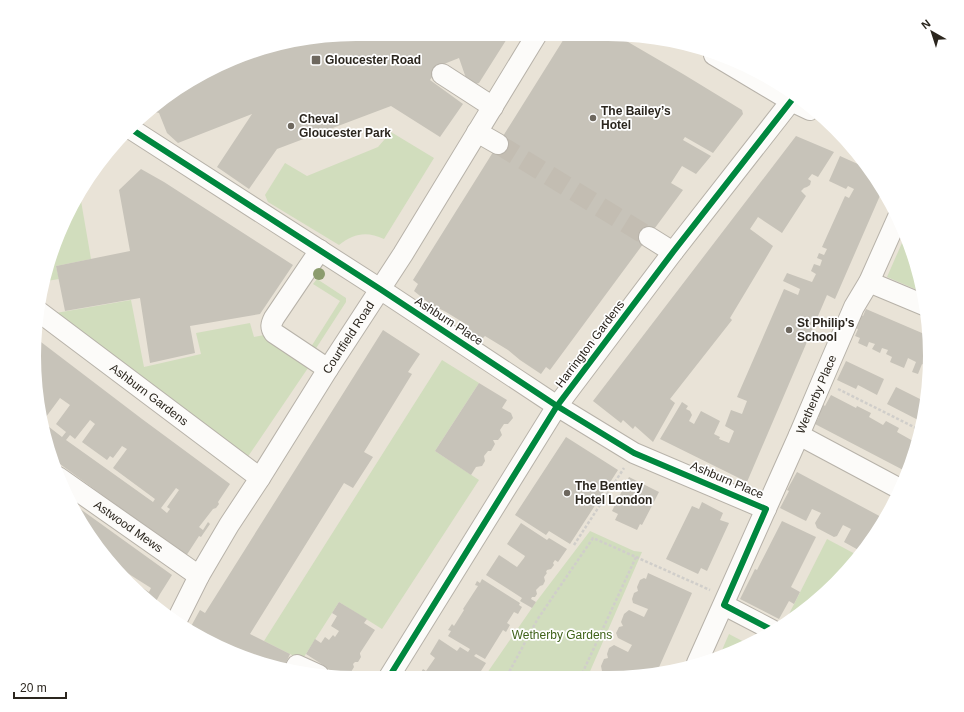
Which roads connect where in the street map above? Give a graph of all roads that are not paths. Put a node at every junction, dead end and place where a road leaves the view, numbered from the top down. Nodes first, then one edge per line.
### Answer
1 (533, 41) edge
2 (744, 72) edge
3 (442, 74) dead end
4 (777, 90) edge
5 (792, 100) edge
6 (493, 106) junction
7 (135, 131) edge
8 (477, 132) junction
9 (498, 144) tunnel mouth
10 (894, 225) edge
11 (648, 237) tunnel mouth
12 (320, 250) junction
13 (673, 252) junction
14 (869, 282) junction
15 (380, 288) junction
16 (918, 303) edge
17 (44, 315) edge
18 (328, 369) junction
19 (557, 406) junction
20 (799, 435) junction
21 (260, 478) junction
22 (68, 484) edge
23 (895, 486) edge
24 (766, 509) junction
25 (198, 576) junction
26 (725, 601) junction
27 (179, 616) edge
28 (768, 628) edge
29 (700, 657) edge
30 (393, 671) edge

1 - 6 street, Courtfield Road
2 - 4 street
3 - 6 street
5 - 13 street, Harrington Gardens
6 - 8 street, Courtfield Road
7 - 12 street, Ashburn Place
8 - 9 street
8 - 15 street, Courtfield Road
10 - 14 street, Wetherby Place
11 - 13 street
12 - 15 street, Ashburn Place
12 - 18 street
13 - 19 street, Harrington Gardens
14 - 16 street
14 - 20 street, Wetherby Place
15 - 18 street, Courtfield Road
15 - 19 street, Ashburn Place
17 - 21 street, Ashburn Gardens
18 - 21 street, Courtfield Road
19 - 24 street, Ashburn Place
19 - 30 street, Harrington Gardens
20 - 23 street
20 - 24 street, Wetherby Place
21 - 25 street, Courtfield Road
22 - 25 street, Astwood Mews
24 - 26 street
25 - 27 street, Courtfield Road
26 - 28 street
26 - 29 street

